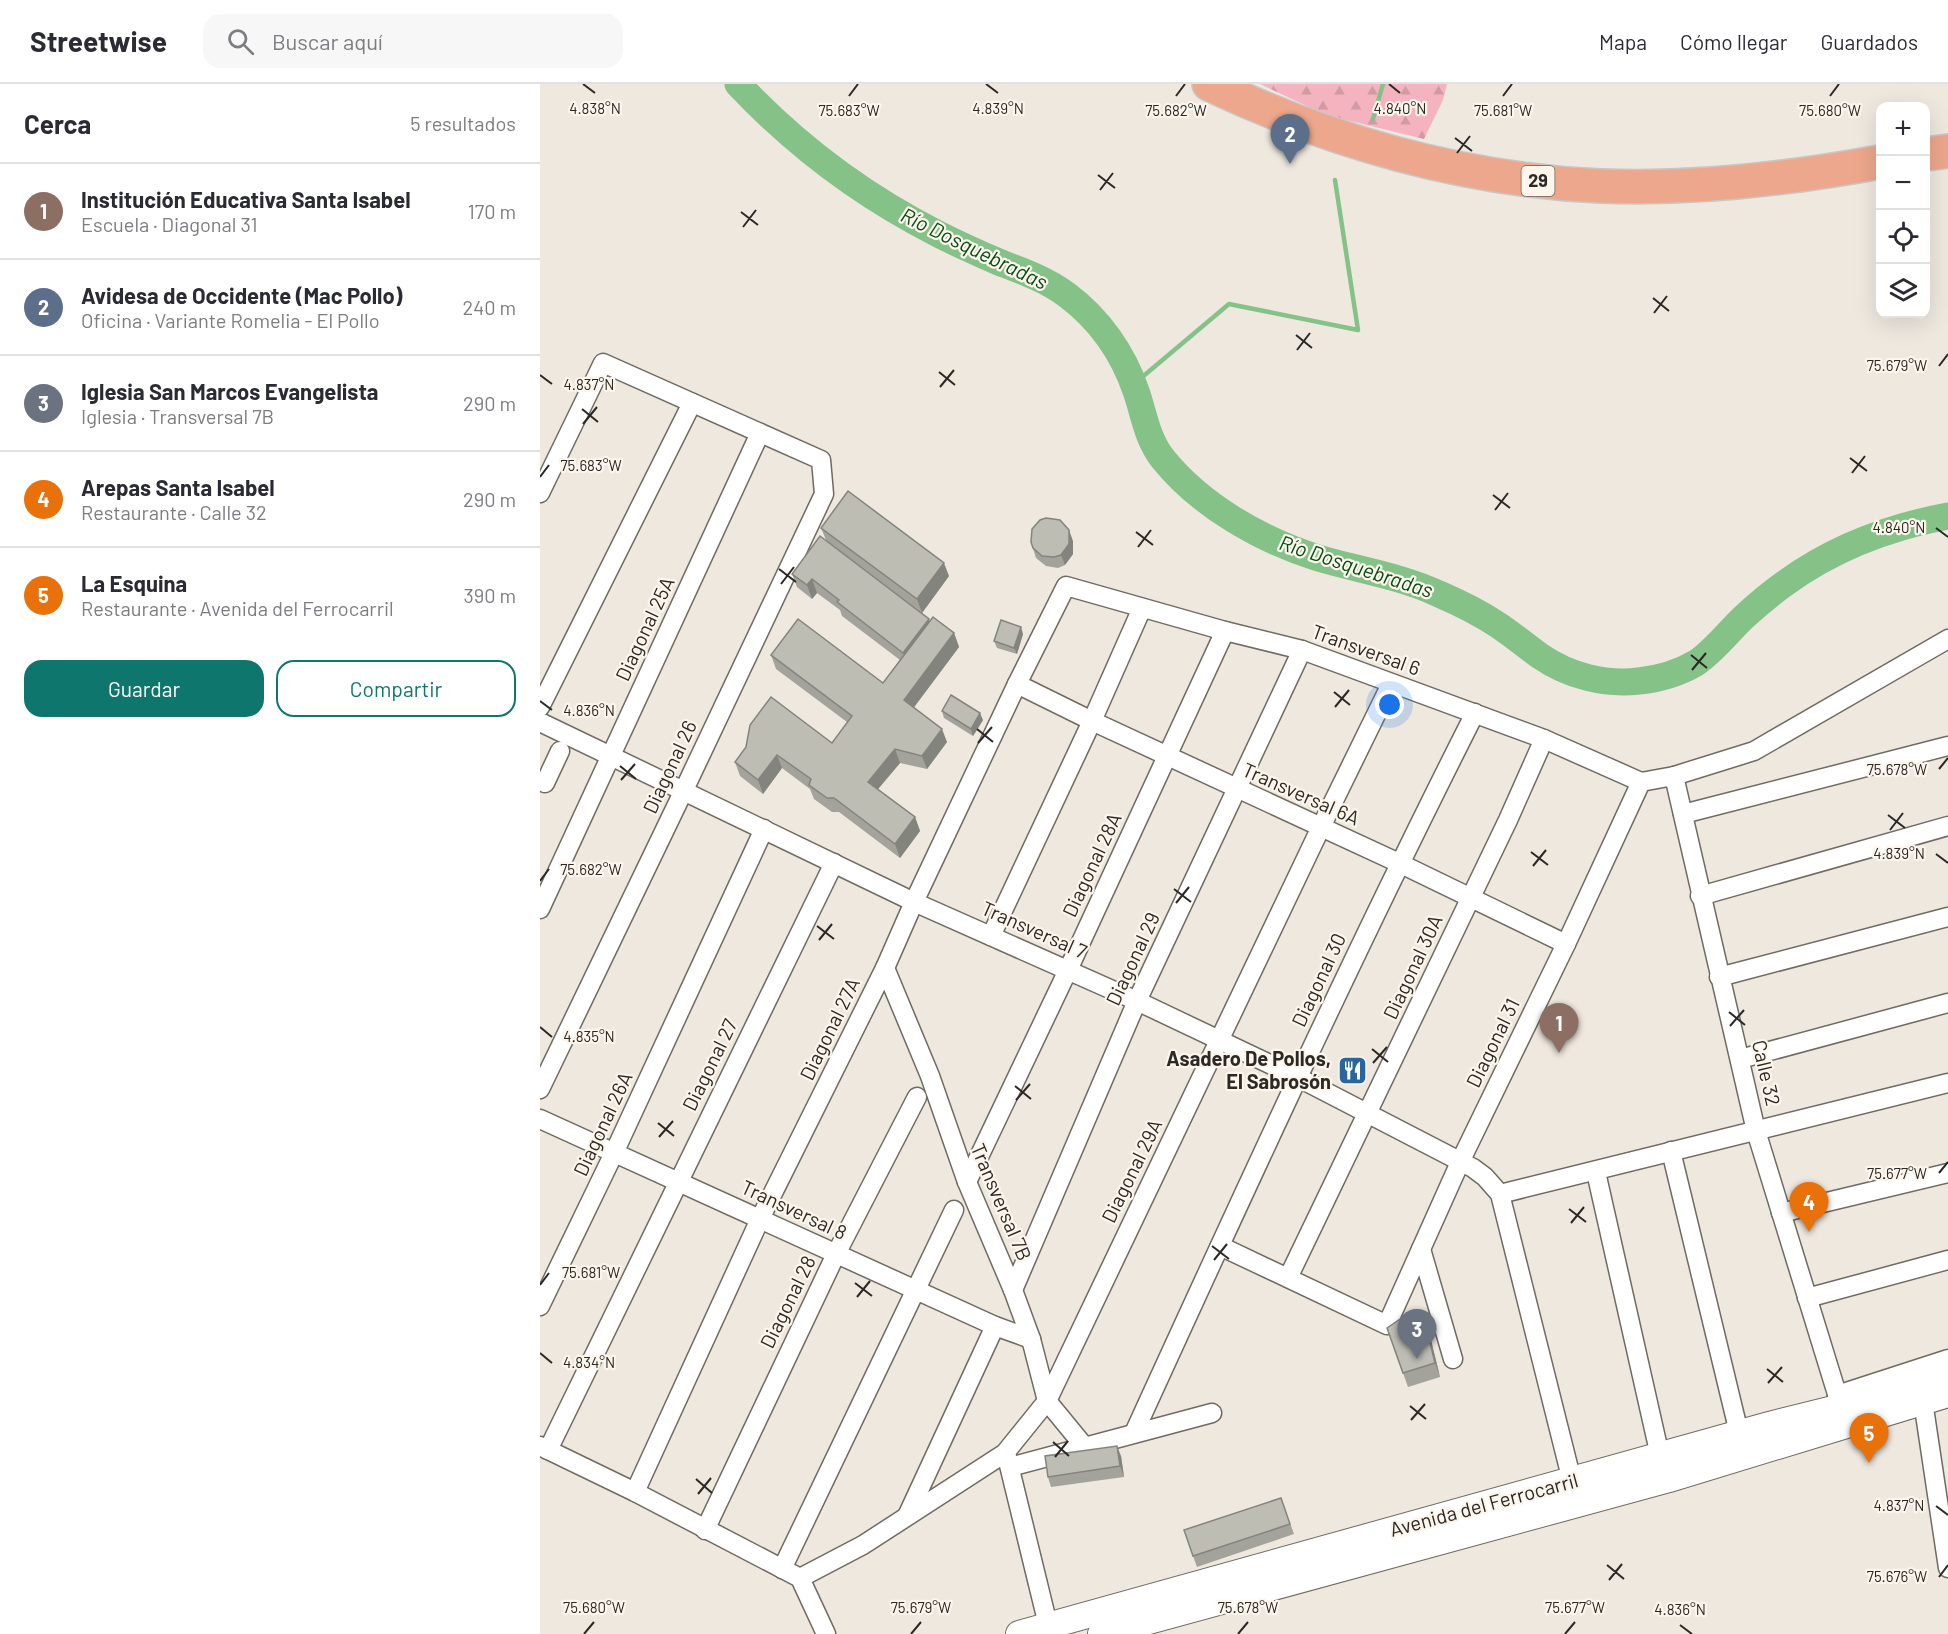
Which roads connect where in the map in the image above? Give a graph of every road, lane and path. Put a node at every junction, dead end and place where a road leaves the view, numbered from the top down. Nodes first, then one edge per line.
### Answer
1 (1209, 84) edge
2 (1948, 151) edge
3 (1930, 153) edge
4 (1876, 163) edge
5 (692, 402) junction
6 (760, 433) junction
7 (540, 493) edge
8 (1066, 586) joint
9 (1142, 608) junction
10 (1225, 631) junction
11 (1948, 639) edge
12 (1302, 650) junction
13 (1017, 684) junction
14 (1391, 684) junction
15 (540, 707) edge
16 (1475, 712) junction
17 (1092, 721) junction
18 (540, 722) edge
19 (1544, 739) junction
20 (1948, 746) edge
21 (560, 751) dead end
22 (611, 756) junction
23 (1167, 757) junction
24 (1674, 776) junction
25 (1641, 782) junction
26 (542, 785) edge
27 (684, 790) junction
28 (1236, 790) junction
29 (1683, 814) junction
30 (1948, 826) edge
31 (1321, 827) junction
32 (764, 829) junction
33 (834, 863) junction
34 (1399, 863) junction
35 (1700, 896) junction
36 (1470, 898) junction
37 (914, 902) junction
38 (540, 909) edge
39 (1948, 917) edge
40 (991, 936) junction
41 (1566, 944) junction
42 (885, 968) junction
43 (1068, 970) junction
44 (1719, 977) junction
45 (1137, 1001) junction
46 (1948, 1003) edge
47 (1219, 1041) junction
48 (1740, 1059) junction
49 (1297, 1077) junction
50 (1948, 1083) edge
51 (540, 1089) edge
52 (917, 1097) dead end
53 (1368, 1113) junction
54 (540, 1119) edge
55 (1756, 1131) junction
56 (1671, 1151) junction
57 (614, 1153) junction
58 (1461, 1160) junction
59 (1596, 1172) junction
60 (1948, 1173) edge
61 (678, 1182) junction
62 (967, 1182) junction
63 (1500, 1194) junction
64 (954, 1210) dead end
65 (1781, 1213) junction
66 (760, 1219) junction
67 (1220, 1246) junction
68 (1421, 1249) junction
69 (836, 1254) junction
70 (1948, 1260) edge
71 (1288, 1278) junction
72 (915, 1290) junction
73 (1013, 1290) junction
74 (1807, 1298) junction
75 (540, 1306) edge
76 (995, 1326) junction
77 (1031, 1339) junction
78 (1453, 1359) dead end
79 (1948, 1359) edge
80 (1948, 1375) edge
81 (1948, 1395) edge
82 (1047, 1401) junction
83 (1839, 1401) junction
84 (1923, 1401) junction
85 (1212, 1413) dead end
86 (1134, 1433) junction
87 (1739, 1433) junction
88 (1083, 1446) junction
89 (544, 1448) edge
90 (1660, 1456) junction
91 (1007, 1460) junction
92 (1572, 1481) junction
93 (635, 1492) junction
94 (908, 1515) junction
95 (705, 1530) junction
96 (1948, 1568) edge
97 (782, 1569) junction
98 (800, 1578) junction
99 (1048, 1625) junction
100 (826, 1634) edge
101 (1019, 1634) edge
102 (1101, 1634) edge

1 - 4 highway, 29
2 - 3 highway
5 - 6 street
5 - 7 street
5 - 15 street
6 - 22 street, Diagonal 25A
6 - 27 street, Diagonal 26
8 - 9 street, Transversal 6
8 - 13 street, Diagonal 27A
9 - 10 street, Transversal 6
9 - 17 street
10 - 12 street, Transversal 6
10 - 23 street, Diagonal 28A
11 - 24 street
12 - 14 street, Transversal 6
12 - 28 street, Diagonal 29
13 - 17 street, Transversal 6A
13 - 37 street, Diagonal 27A
14 - 16 street, Transversal 6
14 - 31 street, Diagonal 29A
16 - 19 street, Transversal 6
16 - 34 street, Diagonal 30
17 - 23 street, Transversal 6A
17 - 40 street
18 - 22 street, Transversal 7
19 - 25 street, Transversal 6
19 - 36 street, Diagonal 30A
20 - 29 street
21 - 26 street
22 - 27 street, Transversal 7
22 - 38 street, Diagonal 25A
23 - 28 street, Transversal 6A
23 - 43 street, Diagonal 28A
24 - 25 street
24 - 29 street, Calle 32
25 - 41 street, Diagonal 31
27 - 32 street, Transversal 7
27 - 51 street, Diagonal 26
28 - 31 street, Transversal 6A
28 - 45 street, Diagonal 29
29 - 35 street, Calle 32
30 - 35 street
31 - 34 street, Transversal 6A
31 - 47 street, Diagonal 29A
32 - 33 street, Transversal 7
32 - 57 street, Diagonal 26A
33 - 37 street, Transversal 7
33 - 61 street, Diagonal 27
34 - 36 street, Transversal 6A
34 - 49 street, Diagonal 30
35 - 44 street, Calle 32
36 - 41 street, Transversal 6A
36 - 53 street, Diagonal 30A
37 - 40 street, Transversal 7
37 - 42 street, Diagonal 27A
39 - 44 street
40 - 43 street, Transversal 7
41 - 58 street, Diagonal 31
42 - 62 street, Transversal 7B
42 - 66 street, Diagonal 27A
43 - 45 street, Transversal 7
43 - 62 street, Diagonal 28A
44 - 48 street, Calle 32
45 - 47 street, Transversal 7
45 - 73 street, Diagonal 29
46 - 48 street
47 - 49 street, Transversal 7
47 - 82 street, Diagonal 29A
48 - 55 street, Calle 32
49 - 53 street, Transversal 7
49 - 67 street, Diagonal 30
50 - 55 street
52 - 69 street, Diagonal 28
53 - 58 street, Transversal 7
53 - 71 street, Diagonal 30A
54 - 57 street, Transversal 8
55 - 56 street
55 - 65 street, Calle 32
56 - 59 street
56 - 87 street
57 - 61 street, Transversal 8
57 - 75 street, Diagonal 26A
58 - 63 street, Transversal 7
58 - 68 street, Diagonal 31
59 - 63 street
59 - 90 street
60 - 65 street
61 - 66 street, Transversal 8
61 - 89 street, Diagonal 27
62 - 73 street, Transversal 7B
63 - 92 street
64 - 72 street
65 - 74 street, Calle 32
66 - 69 street, Transversal 8
66 - 93 street, Diagonal 27A
67 - 71 street
67 - 86 street, Diagonal 30
68 - 71 street, Diagonal 31
68 - 78 street
69 - 72 street, Transversal 8
69 - 95 street, Diagonal 28
70 - 74 street
72 - 76 street, Transversal 8
72 - 97 street
73 - 77 street, Transversal 7B
74 - 83 street, Calle 32
76 - 77 street, Transversal 8
76 - 94 street
77 - 82 street, Transversal 7B
79 - 83 street
80 - 83 main road, Avenida del Ferrocarril
81 - 84 main road, Avenida del Ferrocarril
82 - 88 street, Transversal 7B
82 - 91 street, Diagonal 29A
83 - 87 main road, Avenida del Ferrocarril
84 - 96 street
84 - 102 main road, Avenida del Ferrocarril
85 - 86 street
86 - 88 street
87 - 90 main road, Avenida del Ferrocarril
88 - 91 street
89 - 93 street
90 - 92 main road, Avenida del Ferrocarril
91 - 94 street, Diagonal 29A
91 - 99 street
92 - 99 main road, Avenida del Ferrocarril
93 - 95 street
94 - 98 street, Diagonal 29A
95 - 97 street
97 - 98 street
98 - 100 street
99 - 101 main road, Avenida del Ferrocarril

